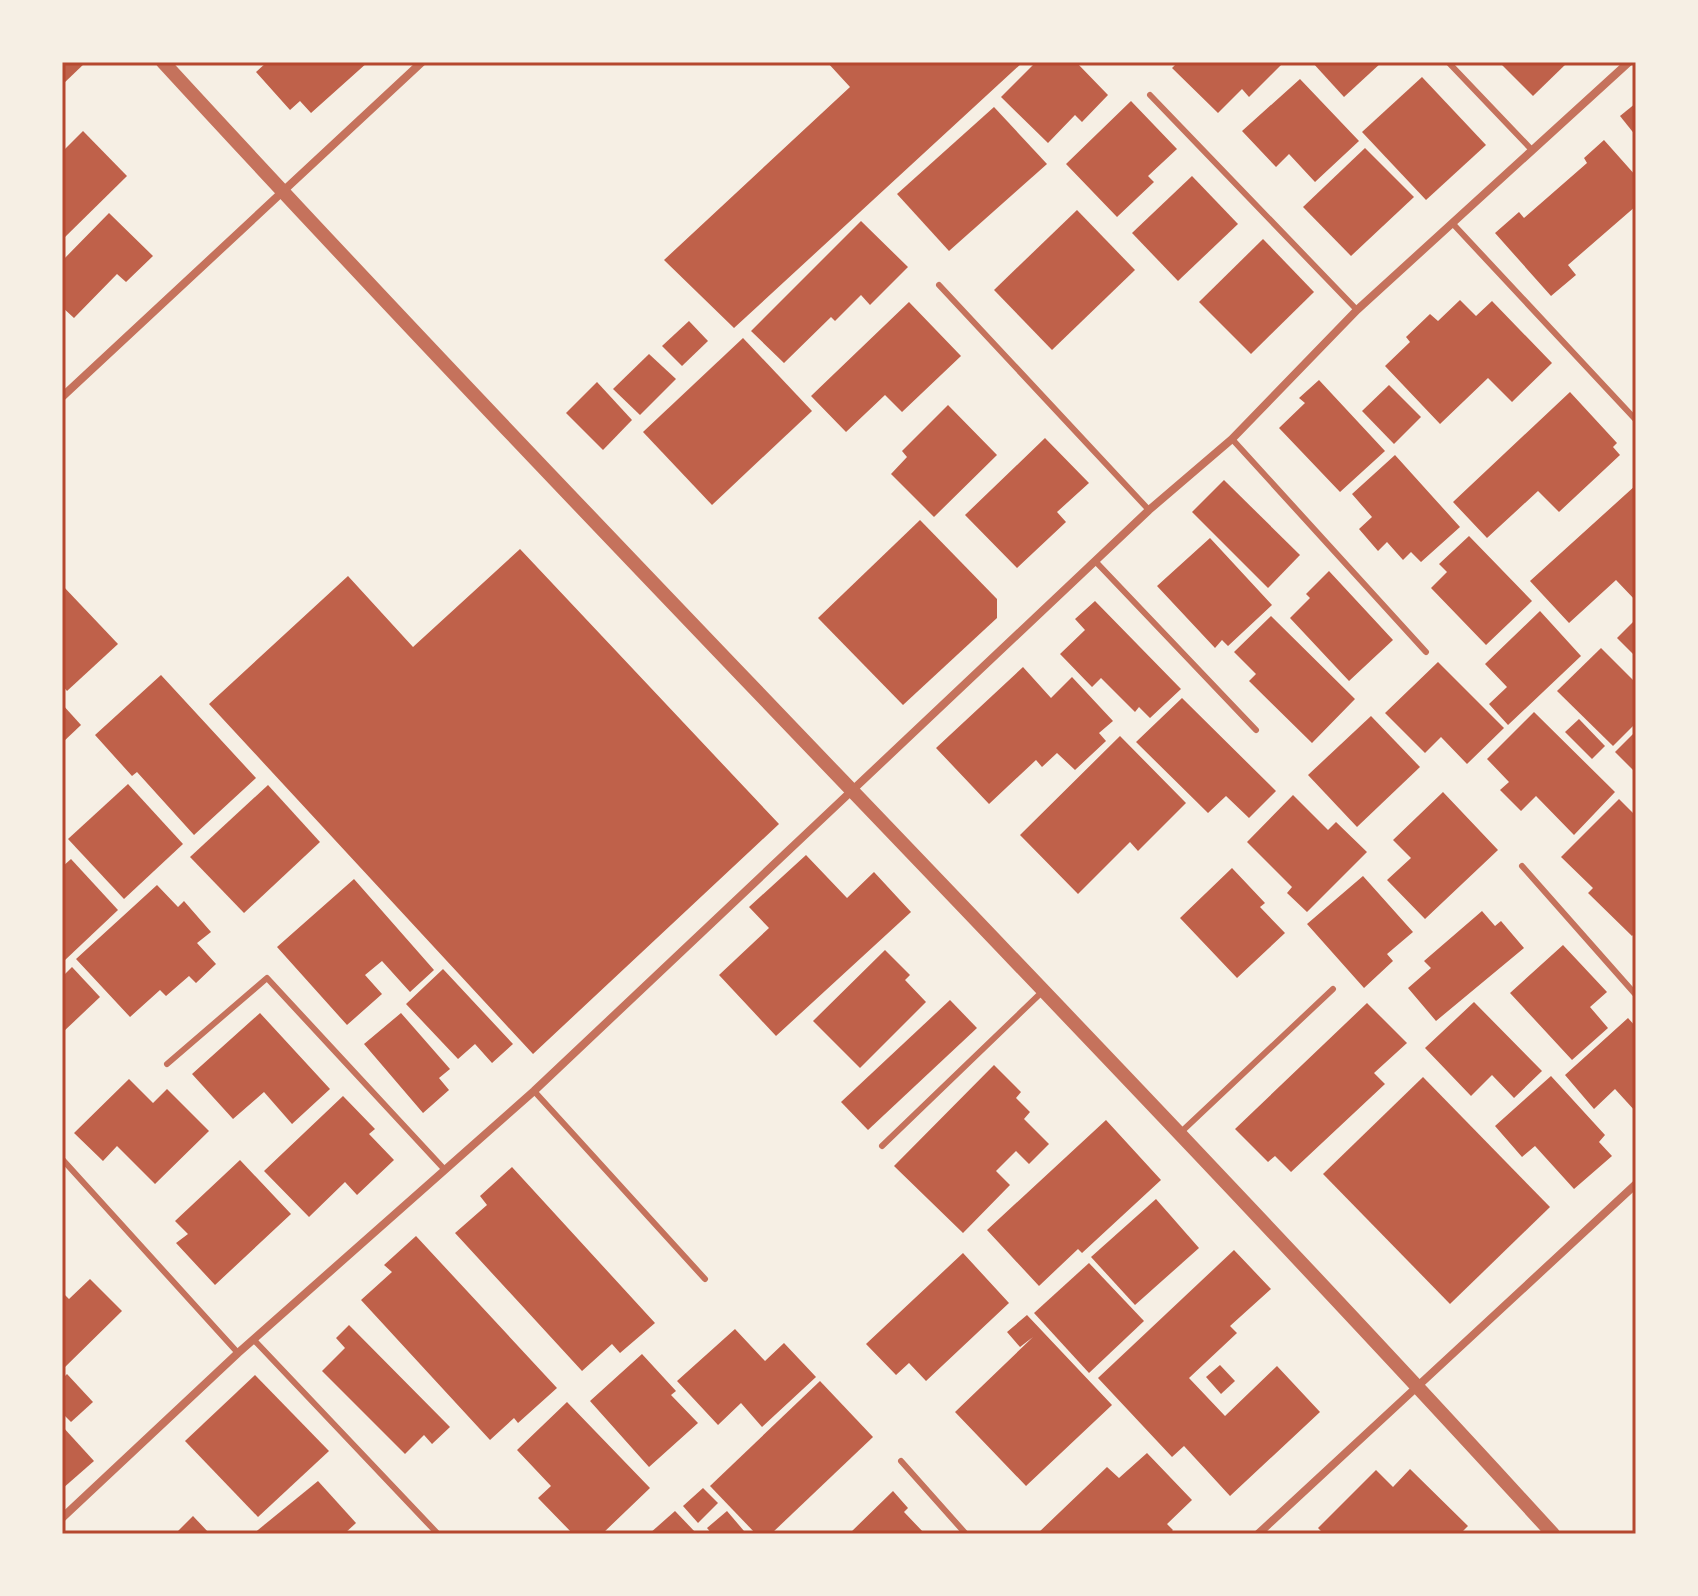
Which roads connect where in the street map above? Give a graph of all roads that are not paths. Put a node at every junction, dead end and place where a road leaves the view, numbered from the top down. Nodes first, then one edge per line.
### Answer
1 (163, 62) edge
2 (422, 62) edge
3 (1448, 62) edge
4 (1629, 62) edge
5 (1150, 95) dead end
6 (1531, 149) junction
7 (284, 194) junction
8 (1454, 225) junction
9 (939, 285) dead end
10 (1357, 310) junction
11 (62, 397) edge
12 (1636, 420) edge
13 (1232, 439) junction
14 (1149, 510) junction
15 (1096, 562) junction
16 (1426, 652) dead end
17 (1256, 730) dead end
18 (849, 791) junction
19 (1522, 866) dead end
20 (1333, 989) dead end
21 (1043, 991) junction
22 (1636, 995) edge
23 (167, 1064) dead end
24 (534, 1091) junction
25 (1179, 1134) junction
26 (882, 1146) dead end
27 (62, 1159) edge
28 (445, 1170) junction
29 (1636, 1184) edge
30 (705, 1279) dead end
31 (254, 1340) junction
32 (238, 1353) junction
33 (1418, 1386) junction
34 (901, 1461) dead end
35 (62, 1518) edge
36 (438, 1534) edge
37 (966, 1534) edge
38 (1258, 1534) edge
39 (1553, 1534) edge

1 - 7 street
2 - 7 street
3 - 6 lane
4 - 6 street
5 - 10 lane
6 - 8 street
7 - 11 street
7 - 18 street
8 - 10 street
8 - 12 lane
9 - 14 lane
10 - 13 street
13 - 14 street
13 - 16 lane
14 - 15 street
15 - 17 lane
15 - 18 street
18 - 21 street
18 - 24 street
19 - 22 lane
20 - 25 lane
21 - 25 street
21 - 26 lane
23 - 28 lane
24 - 28 street
24 - 30 lane
25 - 33 street
27 - 32 lane
28 - 31 street
29 - 33 street
31 - 32 street
31 - 36 lane
32 - 35 street
33 - 38 street
33 - 39 street
34 - 37 lane

